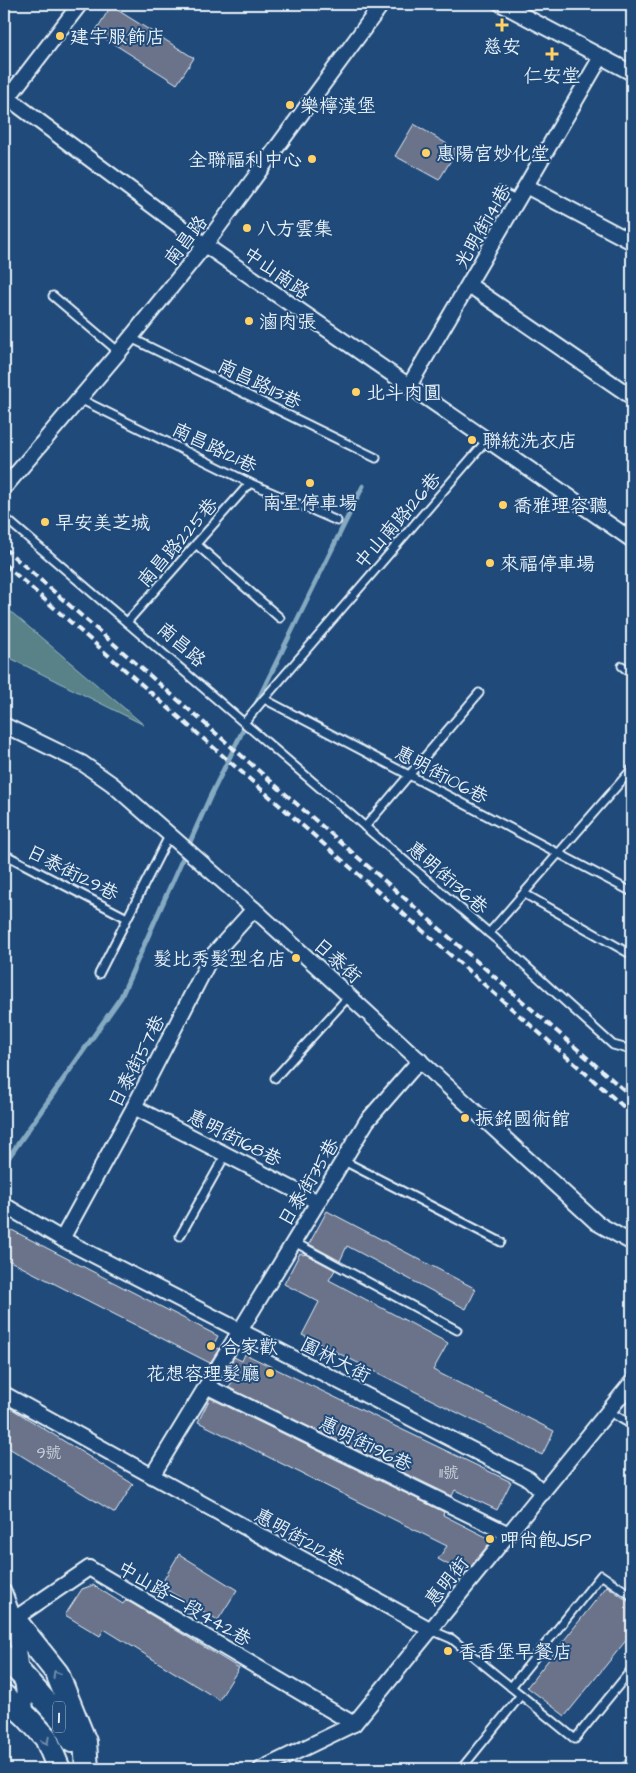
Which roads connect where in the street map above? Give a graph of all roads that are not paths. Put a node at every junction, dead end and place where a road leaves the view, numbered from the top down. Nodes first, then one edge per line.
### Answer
1 (80, 4) edge
2 (382, 4) edge
3 (501, 4) edge
4 (601, 57) junction
5 (632, 73) edge
6 (5, 99) edge
7 (526, 186) junction
8 (498, 191) dead end
9 (518, 200) junction
10 (632, 242) edge
11 (205, 245) junction
12 (469, 285) junction
13 (53, 296) dead end
14 (131, 338) junction
15 (119, 352) junction
16 (409, 386) junction
17 (632, 397) edge
18 (80, 399) junction
19 (488, 440) junction
20 (376, 458) dead end
21 (250, 483) junction
22 (4, 488) edge
23 (4, 517) edge
24 (337, 521) dead end
25 (632, 540) edge
26 (196, 544) junction
27 (280, 618) dead end
28 (127, 622) junction
29 (622, 666) dead end
30 (632, 674) edge
31 (479, 693) dead end
32 (264, 699) junction
33 (244, 723) junction
34 (4, 725) edge
35 (632, 769) edge
36 (409, 775) junction
37 (365, 827) junction
38 (170, 834) junction
39 (4, 854) edge
40 (559, 854) junction
41 (632, 892) edge
42 (525, 894) junction
43 (254, 909) junction
44 (127, 918) junction
45 (489, 933) junction
46 (632, 955) edge
47 (99, 974) dead end
48 (349, 996) junction
49 (632, 1050) edge
50 (420, 1060) junction
51 (275, 1078) dead end
52 (134, 1107) junction
53 (226, 1154) junction
54 (342, 1160) junction
55 (318, 1202) junction
56 (4, 1205) edge
57 (180, 1236) dead end
58 (62, 1239) junction
59 (294, 1242) junction
60 (501, 1242) dead end
61 (632, 1243) edge
62 (239, 1330) junction
63 (457, 1330) dead end
64 (632, 1382) edge
65 (206, 1386) junction
66 (4, 1394) edge
67 (608, 1411) junction
68 (632, 1425) edge
69 (152, 1476) junction
70 (543, 1493) junction
71 (509, 1534) junction
72 (4, 1592) edge
73 (632, 1596) edge
74 (9, 1625) edge
75 (431, 1630) junction
76 (4, 1657) edge
77 (632, 1668) edge
78 (21, 1674) junction
79 (511, 1687) junction
80 (521, 1695) junction
81 (4, 1696) edge
82 (28, 1717) junction
83 (354, 1724) junction
84 (58, 1769) edge
85 (85, 1769) edge
86 (261, 1769) edge
87 (461, 1769) edge

1 - 6 street
2 - 11 street, 南昌路
3 - 4 street
4 - 5 street
4 - 7 street, 光明街141巷
6 - 11 street, 中山南路
7 - 9 street, 光明街141巷
7 - 10 street
8 - 9 lane
9 - 12 street, 光明街141巷
11 - 14 street, 南昌路
11 - 16 street, 中山南路
12 - 16 street, 光明街141巷
12 - 17 street
13 - 15 lane
14 - 15 street, 南昌路
14 - 20 lane, 南昌路113巷
15 - 18 street, 南昌路
16 - 19 street, 中山南路
18 - 21 lane, 南昌路121巷
18 - 22 street, 南昌路
19 - 25 street, 中山南路
19 - 32 lane, 中山南路126巷
21 - 24 lane, 南昌路121巷
21 - 26 lane, 南昌路225巷
23 - 28 lane, 南昌路
26 - 27 lane
26 - 28 lane, 南昌路225巷
28 - 33 lane, 南昌路
29 - 30 lane
31 - 36 lane
32 - 33 lane
32 - 36 lane, 惠明街106巷
33 - 37 lane, 惠明街136巷
34 - 38 street, 日泰街
35 - 40 lane
36 - 37 lane
36 - 40 lane, 惠明街106巷
37 - 45 lane, 惠明街136巷
38 - 43 street, 日泰街
38 - 44 lane
39 - 44 lane, 日泰街129巷
40 - 41 lane, 惠明街106巷
40 - 42 lane
42 - 45 lane
42 - 46 lane
43 - 48 street, 日泰街
43 - 52 street, 日泰街57巷
44 - 47 lane
45 - 49 lane, 惠明街136巷
48 - 50 street, 日泰街
48 - 51 lane
50 - 54 street, 日泰街35巷
50 - 61 street, 日泰街
52 - 53 street, 惠明街168巷
52 - 58 street, 日泰街57巷
53 - 55 street, 惠明街168巷
53 - 57 lane
54 - 55 street, 日泰街35巷
54 - 60 lane
55 - 59 street, 日泰街35巷
56 - 58 street, 園林大街
58 - 62 street, 園林大街
59 - 62 street, 日泰街35巷
59 - 63 lane
62 - 65 street, 日泰街35巷
62 - 70 street, 園林大街
64 - 67 street, 惠明街
65 - 69 street, 日泰街35巷
65 - 71 street, 惠明街196巷
66 - 69 street, 惠明街212巷
67 - 68 lane
67 - 70 street, 惠明街
69 - 75 street, 惠明街212巷
70 - 71 street, 惠明街
71 - 75 street, 惠明街
72 - 74 street
73 - 79 lane
74 - 78 street
74 - 83 street, 中山路一段442巷
85 -> 74 main road
75 - 79 lane
75 - 83 street, 惠明街
76 - 78 main road, 1
77 - 80 lane
78 - 82 street
78 - 85 main road, 1
79 - 80 lane
80 - 87 lane
81 - 82 main road, 1
82 -> 84 main road, 1
83 - 86 street, 惠明街

